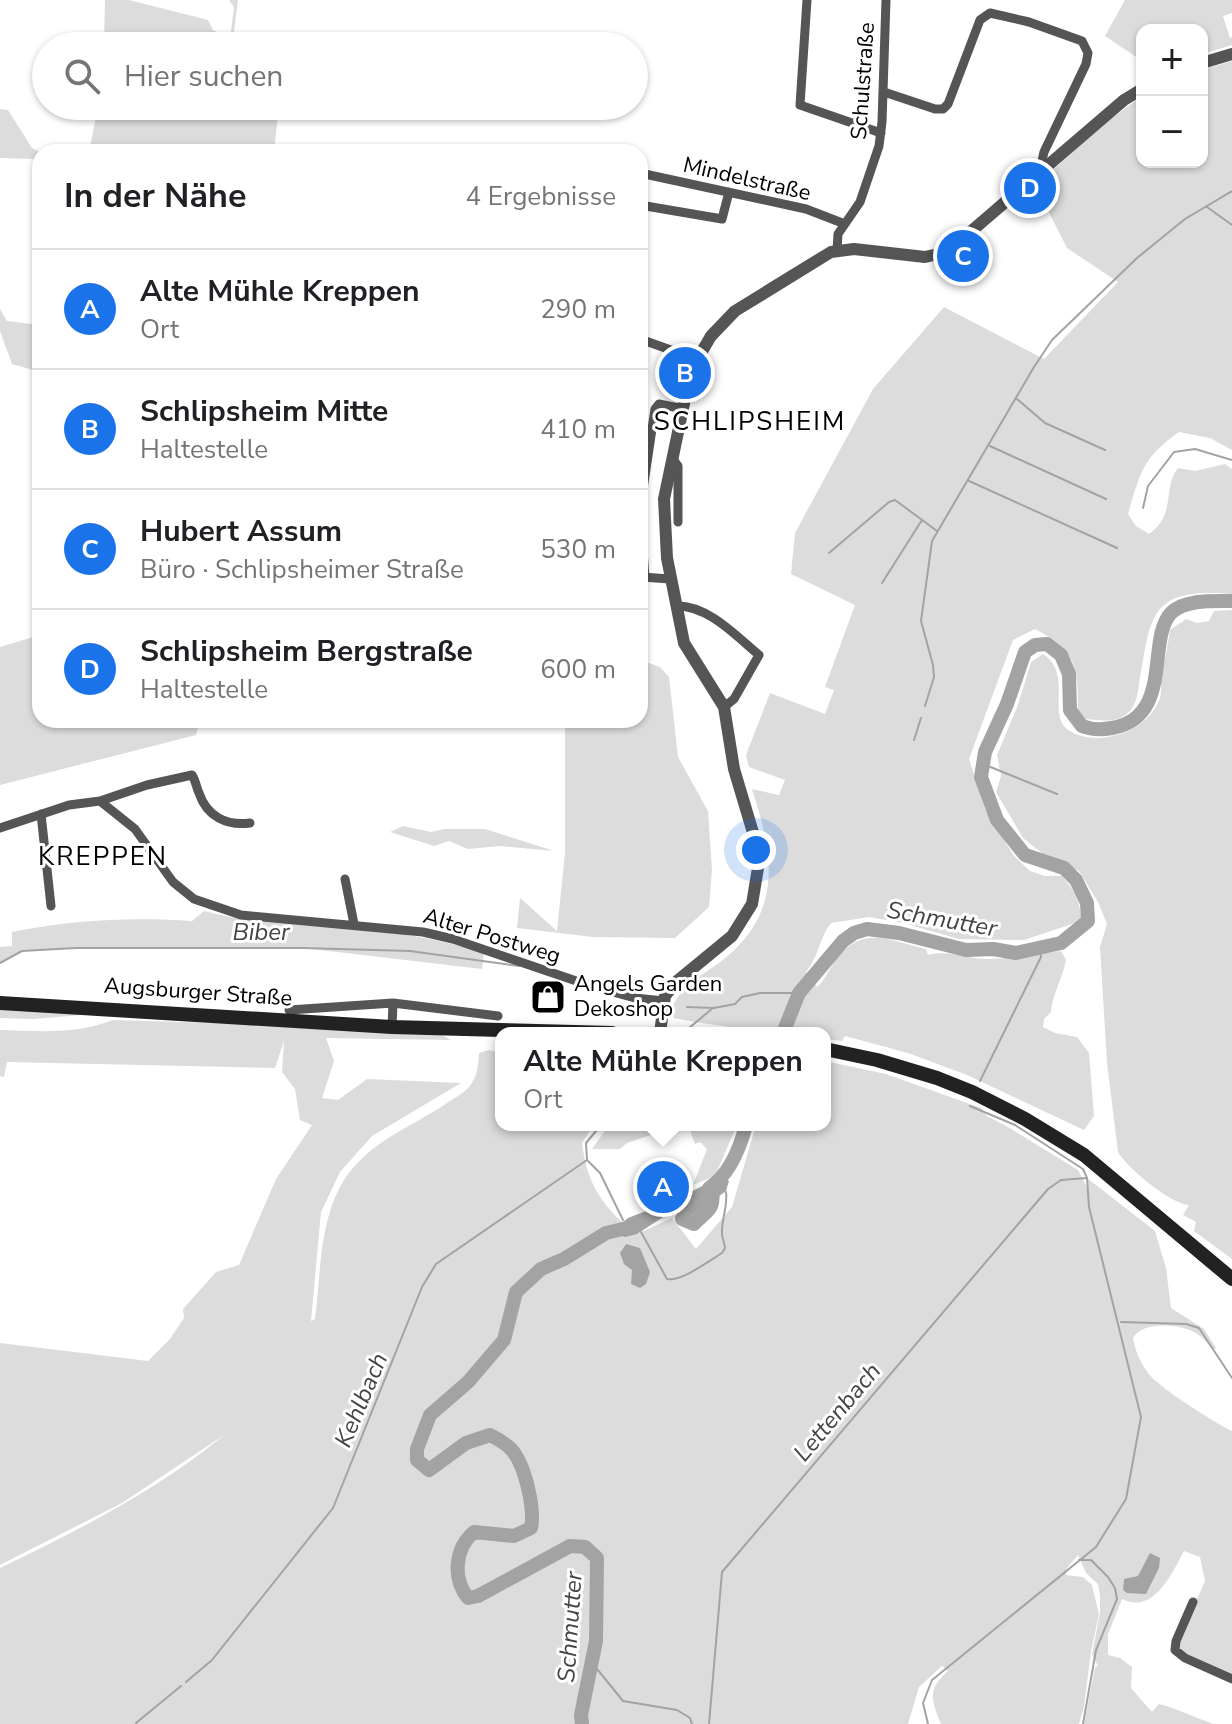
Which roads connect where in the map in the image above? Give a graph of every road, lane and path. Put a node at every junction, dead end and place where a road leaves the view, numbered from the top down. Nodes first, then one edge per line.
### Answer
1 (807, 0) edge
2 (886, 0) edge
3 (1232, 54) edge
4 (1208, 61) edge
5 (884, 92) junction
6 (1136, 93) edge
7 (881, 133) junction
8 (1044, 170) junction
9 (648, 175) edge
10 (729, 192) junction
11 (648, 206) edge
12 (845, 224) junction
13 (837, 250) junction
14 (648, 342) edge
15 (696, 359) junction
16 (683, 409) junction
17 (648, 456) edge
18 (672, 458) junction
19 (678, 522) dead end
20 (648, 577) edge
21 (670, 579) junction
22 (676, 606) junction
23 (724, 707) junction
24 (100, 801) junction
25 (41, 814) junction
26 (250, 823) dead end
27 (0, 828) edge
28 (345, 879) dead end
29 (51, 906) dead end
30 (354, 924) junction
31 (664, 1001) junction
32 (0, 1003) edge
33 (393, 1003) junction
34 (289, 1010) dead end
35 (498, 1016) dead end
36 (392, 1027) junction
37 (661, 1027) edge
38 (495, 1030) edge
39 (831, 1050) edge
40 (1232, 1279) edge
41 (1193, 1602) dead end
42 (1232, 1679) edge

1 - 7 street
2 - 5 street, Schulstraße
3 - 4 street
5 - 7 street, Schulstraße
5 - 8 street
6 - 8 street
7 - 12 street, Schulstraße
8 - 13 street
9 - 10 street, Mindelstraße
10 - 11 street
10 - 12 street, Mindelstraße
12 - 13 street, Schulstraße
13 - 15 street
14 - 15 street
15 - 16 street
16 - 17 street
16 - 18 street
18 - 19 street
18 - 21 street
20 - 21 street
21 - 22 street
22 - 23 street
22 - 23 street
23 - 31 street
24 - 25 street
24 - 26 street
24 - 30 street, Alter Postweg
25 - 27 street
25 - 29 street
28 - 30 street
30 - 31 street, Alter Postweg
31 - 37 street
32 - 36 main road, Augsburger Straße
33 - 34 street, Augsburger Straße
33 - 35 street, Augsburger Straße
33 - 36 street
36 - 38 main road, Augsburger Straße
39 - 40 main road
41 - 42 street

